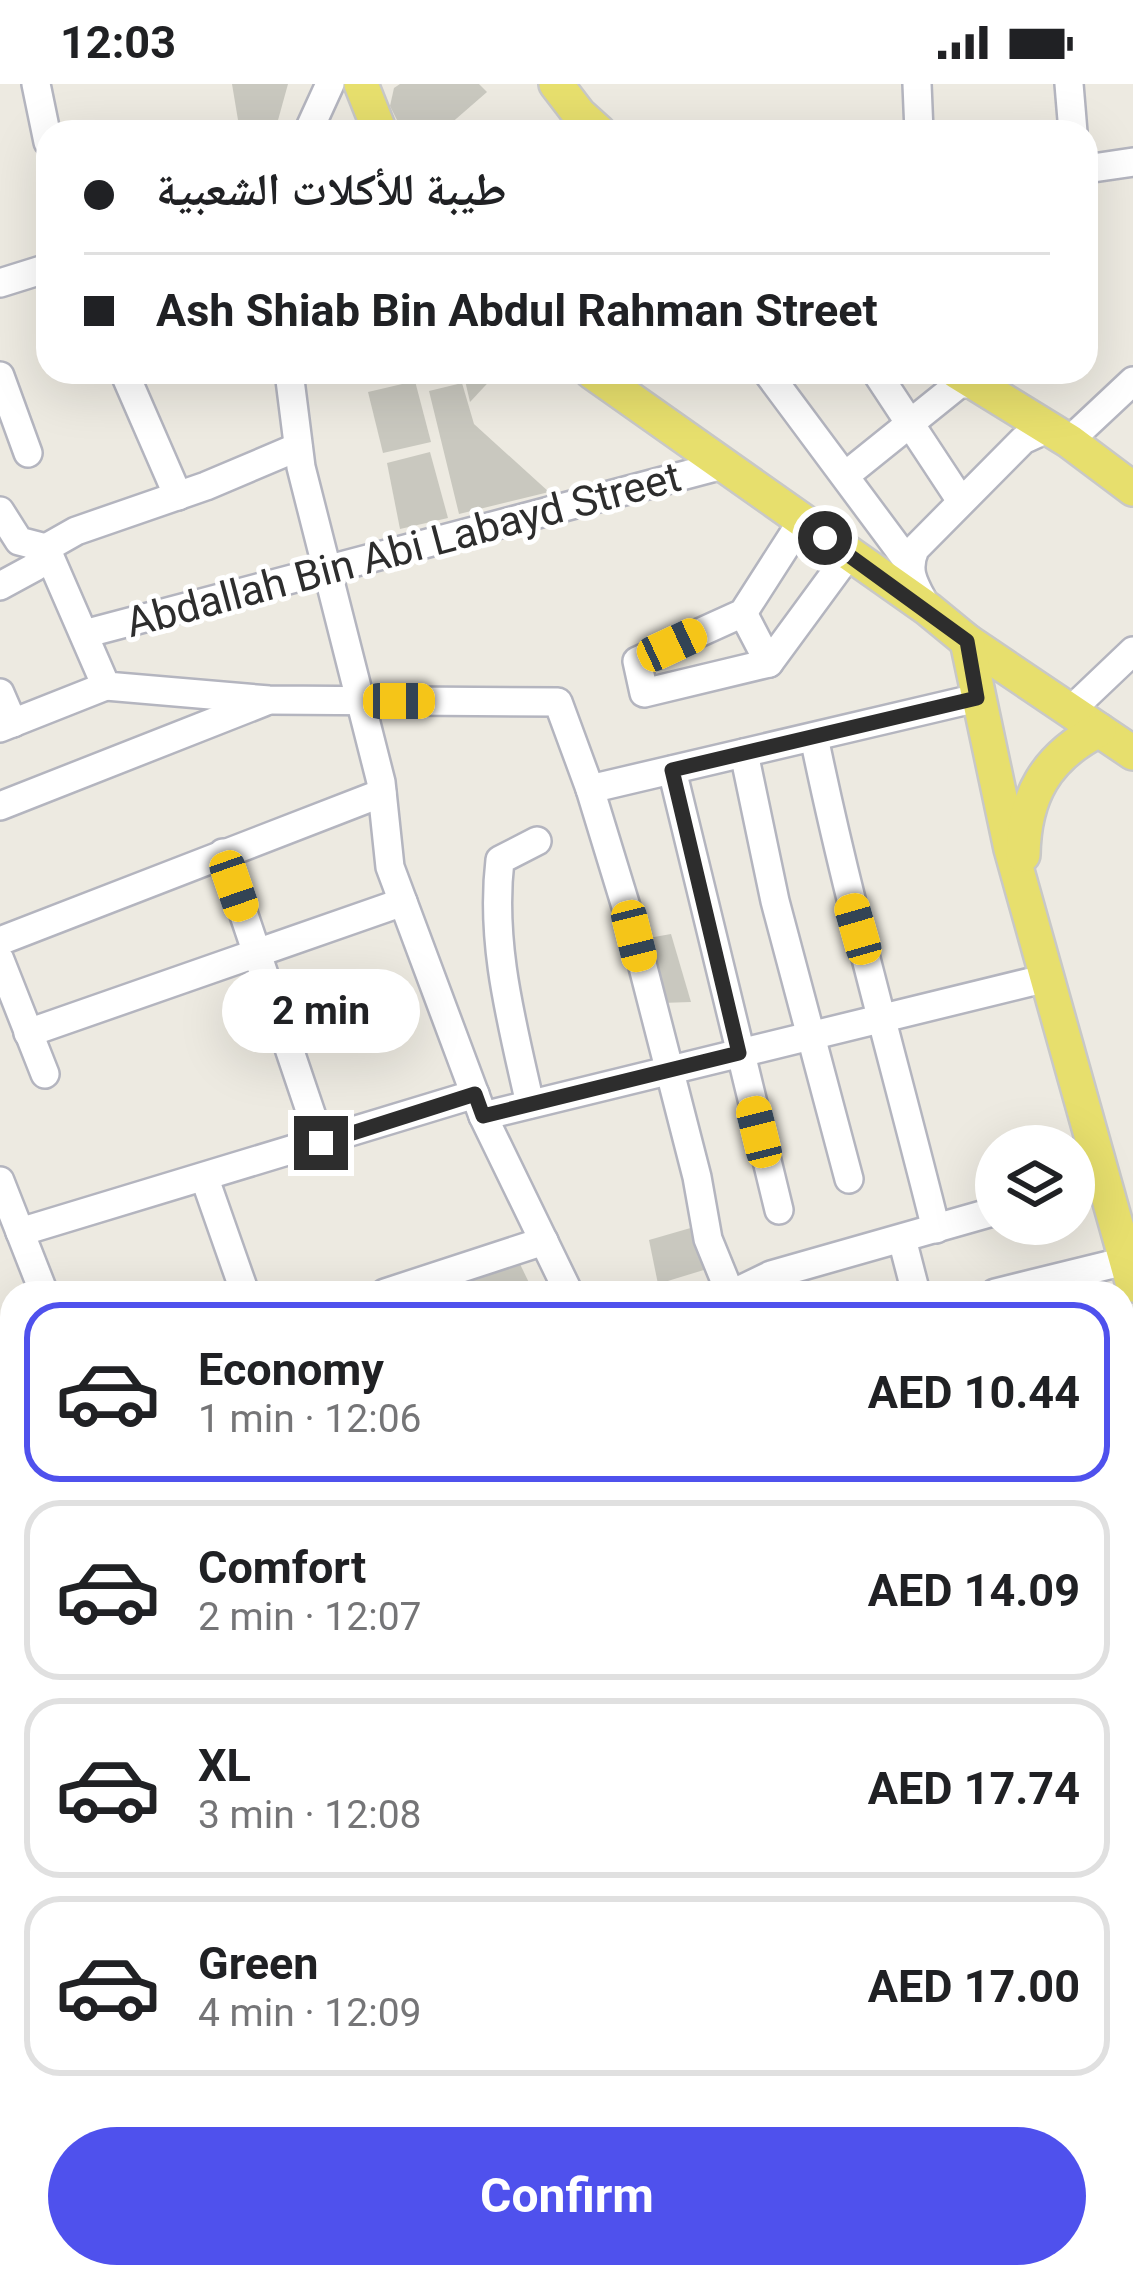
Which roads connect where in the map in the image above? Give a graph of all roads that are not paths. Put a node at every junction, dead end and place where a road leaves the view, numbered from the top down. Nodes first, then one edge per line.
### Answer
1 (36, 84) edge
2 (330, 84) edge
3 (556, 84) edge
4 (917, 84) edge
5 (1069, 84) edge
6 (43, 120) edge
7 (314, 120) edge
8 (588, 120) edge
9 (918, 120) edge
10 (1072, 120) edge
11 (1133, 162) edge
12 (1098, 167) edge
13 (36, 272) edge
14 (0, 283) edge
15 (0, 376) edge
16 (1133, 381) edge
17 (129, 384) edge
18 (290, 384) edge
19 (609, 384) edge
20 (783, 384) edge
21 (884, 384) edge
22 (959, 384) edge
23 (976, 384) edge
24 (910, 424) junction
25 (1058, 435) junction
26 (298, 448) junction
27 (28, 453) dead end
28 (723, 465) junction
29 (847, 475) junction
30 (1133, 489) edge
31 (178, 496) junction
32 (961, 501) junction
33 (0, 511) edge
34 (802, 520) junction
35 (46, 548) junction
36 (849, 554) junction
37 (909, 563) junction
38 (325, 568) junction
39 (0, 586) edge
40 (928, 609) junction
41 (743, 613) junction
42 (83, 634) junction
43 (967, 641) junction
44 (1133, 651) edge
45 (770, 663) junction
46 (106, 686) junction
47 (0, 693) edge
48 (977, 698) junction
49 (269, 700) junction
50 (359, 701) junction
51 (1085, 720) junction
52 (7, 725) edge
53 (814, 737) junction
54 (743, 753) junction
55 (1133, 753) edge
56 (672, 770) junction
57 (590, 789) junction
58 (382, 793) junction
59 (0, 806) edge
60 (537, 841) dead end
61 (223, 853) junction
62 (1023, 892) junction
63 (403, 902) junction
64 (0, 940) edge
65 (257, 951) junction
66 (0, 960) edge
67 (1047, 978) junction
68 (884, 1018) junction
69 (28, 1033) junction
70 (812, 1035) junction
71 (739, 1053) junction
72 (668, 1071) junction
73 (45, 1074) dead end
74 (530, 1104) junction
75 (479, 1105) junction
76 (1077, 1125) edge
77 (321, 1143) junction
78 (205, 1179) junction
79 (849, 1179) dead end
80 (0, 1180) edge
81 (1095, 1197) edge
82 (779, 1210) dead end
83 (975, 1217) edge
84 (936, 1229) junction
85 (20, 1232) junction
86 (902, 1239) junction
87 (544, 1241) junction
88 (1131, 1267) edge
89 (811, 1279) edge
90 (39, 1281) edge
91 (241, 1281) edge
92 (422, 1281) edge
93 (563, 1281) edge
94 (727, 1281) edge
95 (758, 1281) edge
96 (913, 1281) edge
97 (1058, 1281) edge

1 - 6 street
2 - 7 street
3 - 8 main road
4 - 9 street
5 - 10 street
11 - 12 street
13 - 14 street
15 - 27 street
16 - 25 street
17 - 31 street
18 - 26 street
19 - 28 main road
20 - 29 street
21 - 24 street
22 - 24 street
23 - 25 main road
24 - 29 street
24 - 32 street
25 - 30 main road
25 - 32 street
26 - 31 street
26 - 38 street
28 - 34 main road
28 - 38 street, Abdallah Bin Abi Labayd Street
29 - 37 street
31 - 35 street
32 - 37 street
33 - 35 street
34 - 36 main road
34 - 41 street
35 - 39 street
35 - 42 street
36 - 40 main road
36 - 45 street
37 - 40 street
38 - 42 street, Abdallah Bin Abi Labayd Street
38 - 50 street
40 - 43 main road
41 - 45 street
41 - 45 street
42 - 46 street
43 - 48 main road
43 - 51 main road
44 - 51 street
46 - 49 street
46 - 52 street
47 - 52 street
48 - 53 street
48 - 62 main road
49 - 50 street
49 - 59 street
50 - 57 street
50 - 58 street
51 - 55 main road
51 - 62 main road
53 - 54 street
53 - 68 street
54 - 56 street
54 - 70 street
56 - 57 street
56 - 71 street
57 - 72 street
58 - 61 street
58 - 63 street
60 - 74 street
61 - 64 street
61 - 65 street
62 - 67 main road
63 - 65 street
63 - 75 street
65 - 69 street
65 - 77 street
66 - 69 street
67 - 68 street
67 - 76 main road
68 - 70 street
68 - 84 street
69 - 73 street
70 - 71 street
70 - 79 street
71 - 72 street
71 - 82 street
72 - 74 street
72 - 94 street
74 - 75 street
75 - 77 street
75 - 87 street
77 - 78 street
78 - 85 street
78 - 91 street
80 - 85 street
81 - 88 main road
83 - 84 street
84 - 86 street
85 - 90 street
86 - 89 street
86 - 96 street
87 - 92 street
87 - 93 street
88 - 97 street
89 - 95 street

